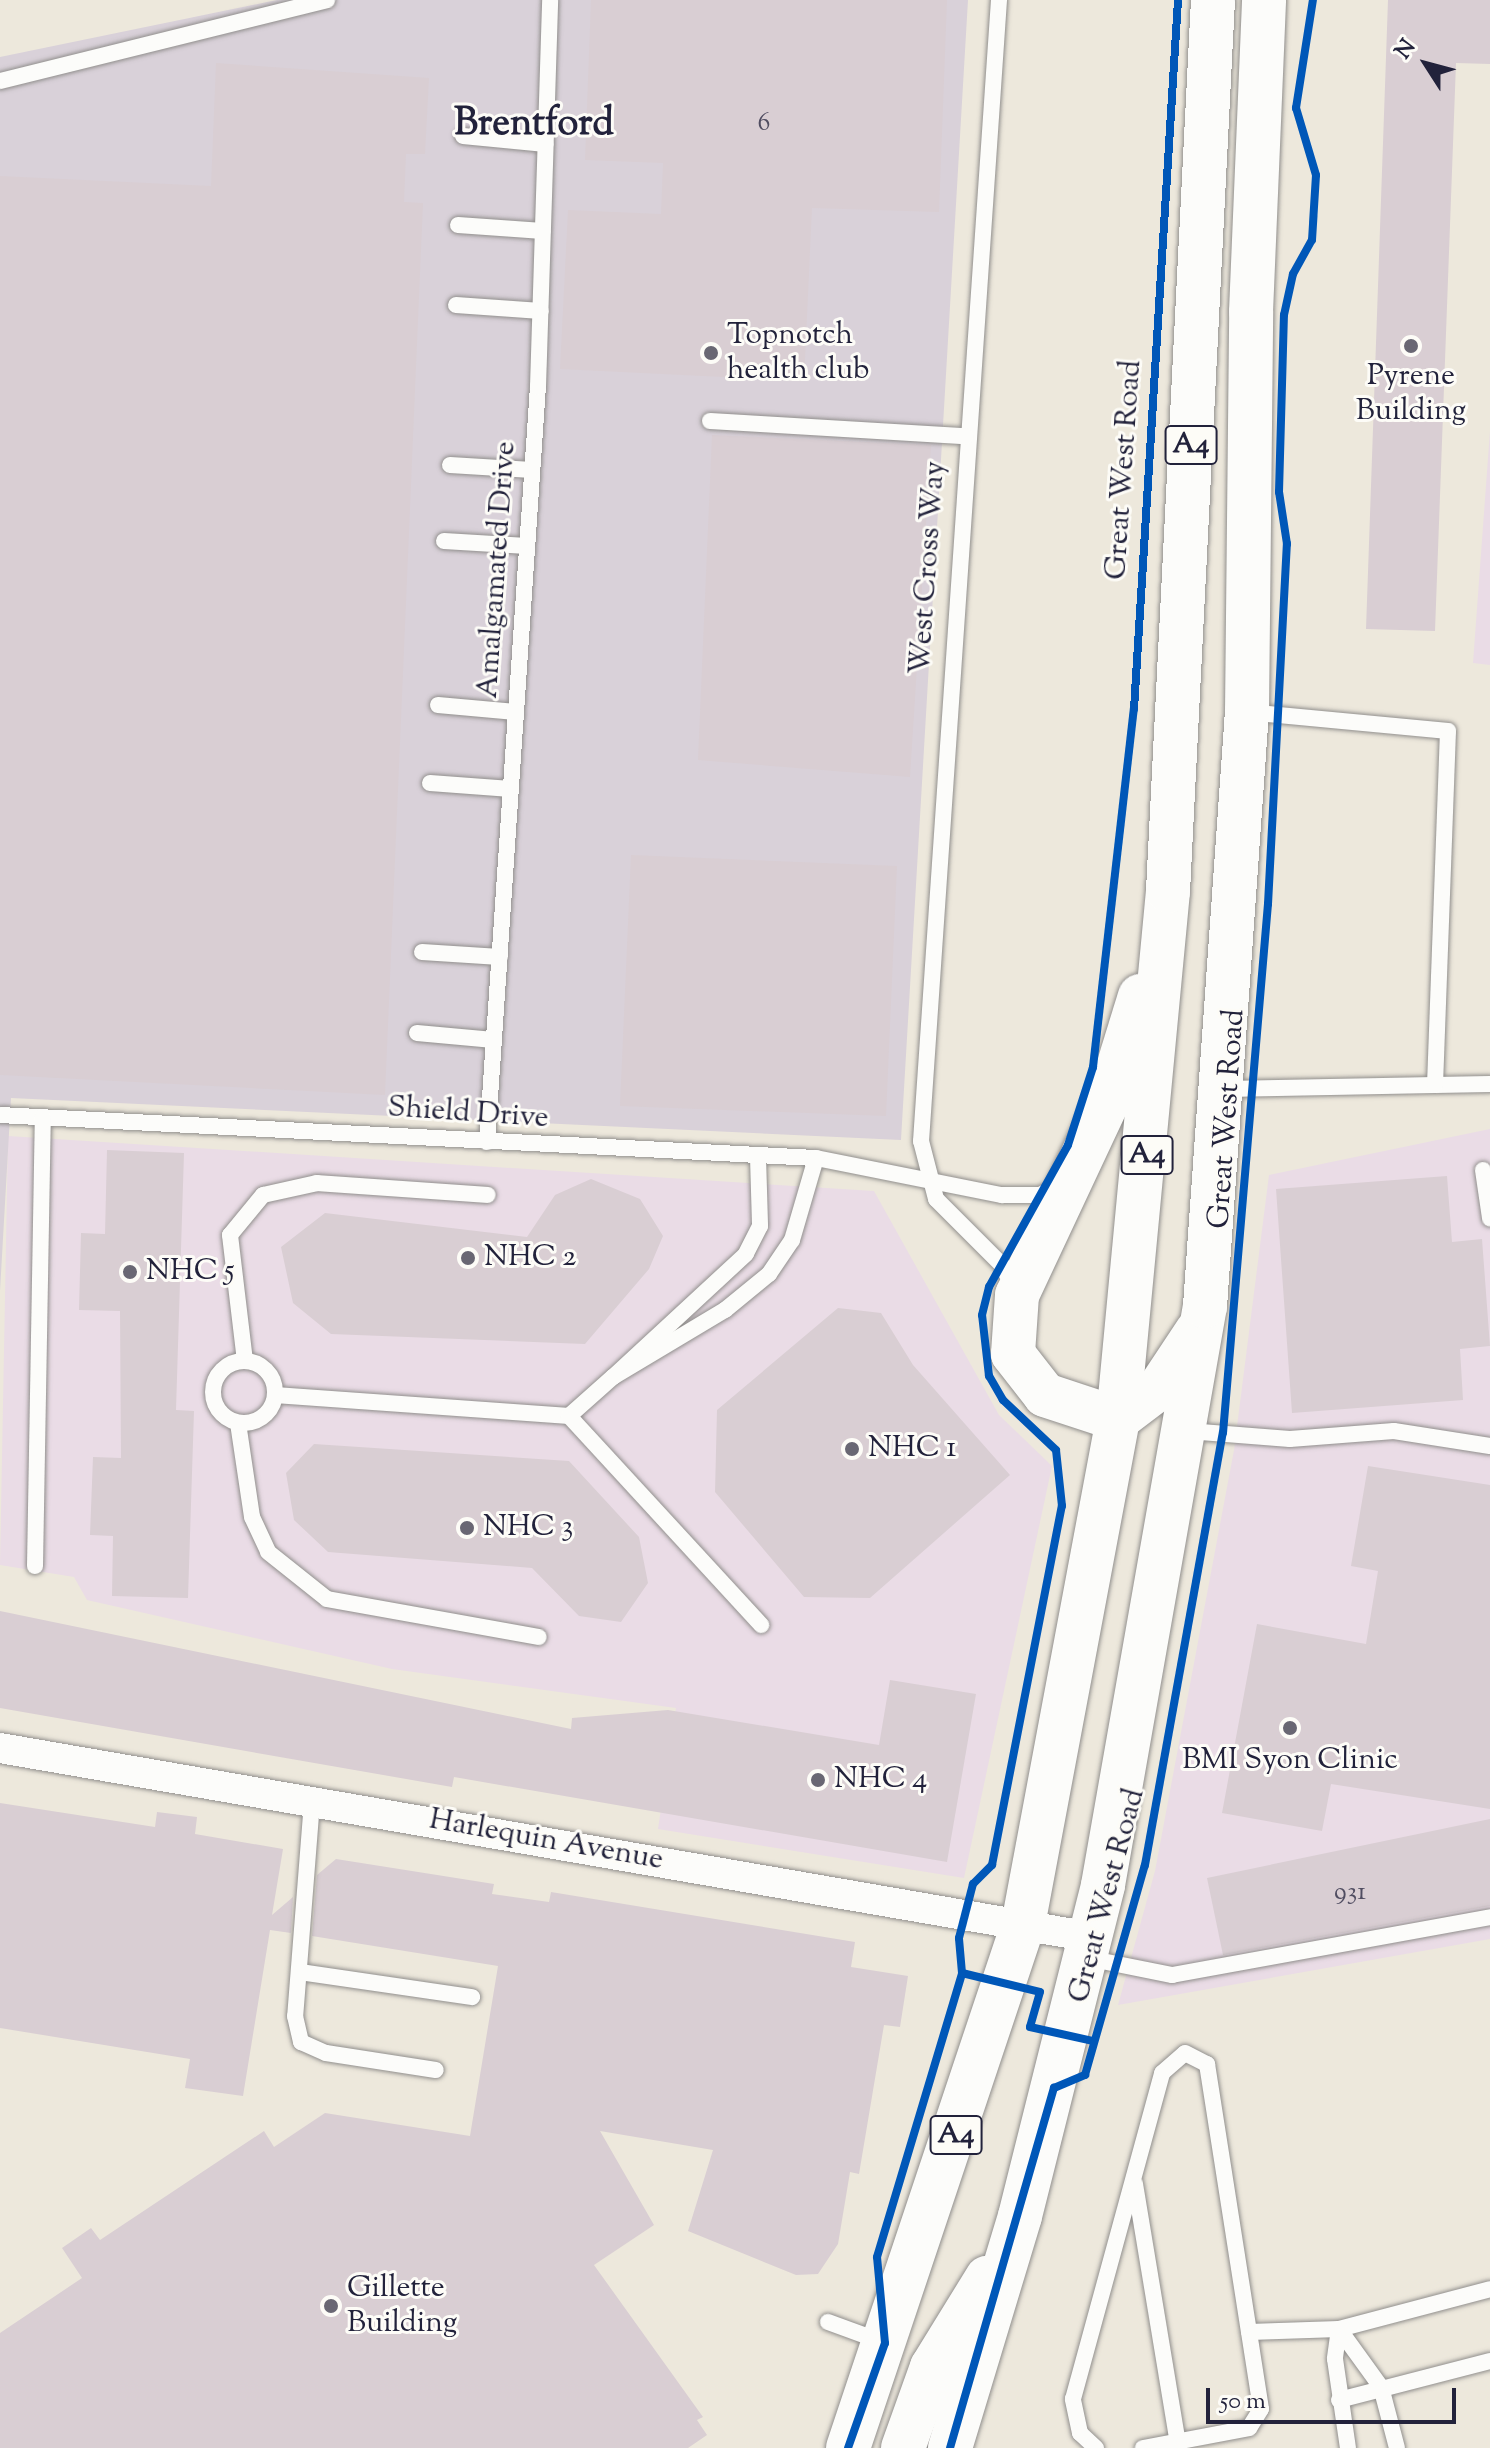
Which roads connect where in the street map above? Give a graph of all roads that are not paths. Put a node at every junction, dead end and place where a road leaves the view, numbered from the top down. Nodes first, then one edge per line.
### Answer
1 (327, 0) edge
2 (550, 0) edge
3 (999, 0) edge
4 (1213, 0) edge
5 (1264, 0) edge
6 (0, 81) edge
7 (463, 136) dead end
8 (546, 144) junction
9 (458, 225) dead end
10 (543, 231) junction
11 (456, 305) dead end
12 (541, 311) junction
13 (710, 421) dead end
14 (966, 436) junction
15 (450, 465) dead end
16 (532, 470) junction
17 (444, 541) dead end
18 (527, 546) junction
19 (438, 705) dead end
20 (516, 712) junction
21 (1247, 712) junction
22 (430, 783) dead end
23 (511, 789) junction
24 (1168, 891) junction
25 (422, 952) dead end
26 (500, 957) junction
27 (417, 1033) dead end
28 (494, 1040) junction
29 (1490, 1084) edge
30 (1435, 1085) junction
31 (1225, 1089) junction
32 (0, 1115) edge
33 (43, 1117) junction
34 (487, 1142) junction
35 (758, 1157) junction
36 (816, 1158) junction
37 (1483, 1170) dead end
38 (1074, 1177) junction
39 (931, 1180) junction
40 (488, 1195) dead end
41 (1490, 1218) edge
42 (1017, 1295) junction
43 (1205, 1306) junction
44 (245, 1361) junction
45 (613, 1377) junction
46 (275, 1395) junction
47 (569, 1416) junction
48 (1118, 1419) junction
49 (238, 1423) junction
50 (1188, 1431) junction
51 (1490, 1446) edge
52 (35, 1566) dead end
53 (761, 1625) dead end
54 (539, 1637) dead end
55 (0, 1748) edge
56 (312, 1802) junction
57 (1490, 1917) edge
58 (1023, 1925) junction
59 (1088, 1948) junction
60 (300, 1972) junction
61 (472, 1997) dead end
62 (436, 2070) dead end
63 (1134, 2177) junction
64 (1015, 2231) junction
65 (1490, 2289) edge
66 (828, 2322) dead end
67 (1339, 2329) junction
68 (1249, 2332) junction
69 (885, 2343) junction
70 (1490, 2361) edge
71 (1381, 2387) junction
72 (1339, 2400) junction
73 (1178, 2443) junction
74 (848, 2448) edge
75 (903, 2448) edge
76 (950, 2448) edge
77 (1096, 2448) edge
78 (1143, 2448) edge
79 (1348, 2448) edge
80 (1397, 2448) edge

1 - 6 lane
2 - 8 lane, Amalgamated Drive
3 - 14 lane, West Cross Way
4 - 24 highway, Great West Road / A4
5 - 21 highway, Great West Road / A4
7 - 8 lane
8 - 10 lane, Amalgamated Drive
9 - 10 lane
10 - 12 lane, Amalgamated Drive
11 - 12 lane
12 - 16 lane, Amalgamated Drive
13 - 14 lane
14 - 39 lane, West Cross Way
15 - 16 lane
16 - 18 lane, Amalgamated Drive
17 - 18 lane
18 - 20 lane, Amalgamated Drive
19 - 20 lane
20 - 23 lane, Amalgamated Drive
21 - 30 lane
21 - 31 highway, Great West Road / A4
22 - 23 lane
23 - 26 lane, Amalgamated Drive
24 - 38 highway
24 - 48 highway, Great West Road / A4
25 - 26 lane
26 - 28 lane, Amalgamated Drive
27 - 28 lane
28 - 34 lane, Amalgamated Drive
29 - 30 lane
30 - 31 lane
31 - 43 highway, Great West Road / A4
32 - 33 lane, Shield Drive
33 - 34 lane, Shield Drive
33 - 52 lane
34 - 35 lane, Shield Drive
35 - 36 lane, Shield Drive
35 - 45 lane
36 - 39 lane, Shield Drive
36 - 45 lane
37 - 41 lane
38 - 39 lane, Shield Drive
38 - 42 highway
39 - 42 lane, West Cross Way
40 - 44 lane
42 - 48 highway
43 - 48 highway
43 - 50 highway, Great West Road / A4
44 - 46 lane
44 - 49 lane
45 - 47 lane
46 - 47 lane
46 - 49 lane
47 - 53 lane
48 - 58 highway, Great West Road / A4
49 - 54 lane
50 - 51 lane
50 - 59 highway, Great West Road / A4
55 - 56 street, Harlequin Avenue
56 - 58 street, Harlequin Avenue
56 - 60 lane
57 - 59 lane
58 - 59 street, Harlequin Avenue
58 - 69 highway, Great West Road / A4
59 - 64 highway, Great West Road / A4
60 - 61 lane
60 - 62 lane
63 - 68 lane
63 - 73 lane
63 - 77 lane
64 - 75 highway, A4
64 - 76 highway, Great West Road / A4
65 - 67 lane
66 - 69 lane
67 - 68 lane
67 - 71 lane
67 - 72 lane
68 - 73 lane
69 - 74 highway, Great West Road / A4
70 - 71 lane
71 - 72 lane
71 - 80 lane
72 - 79 lane
73 - 78 lane

